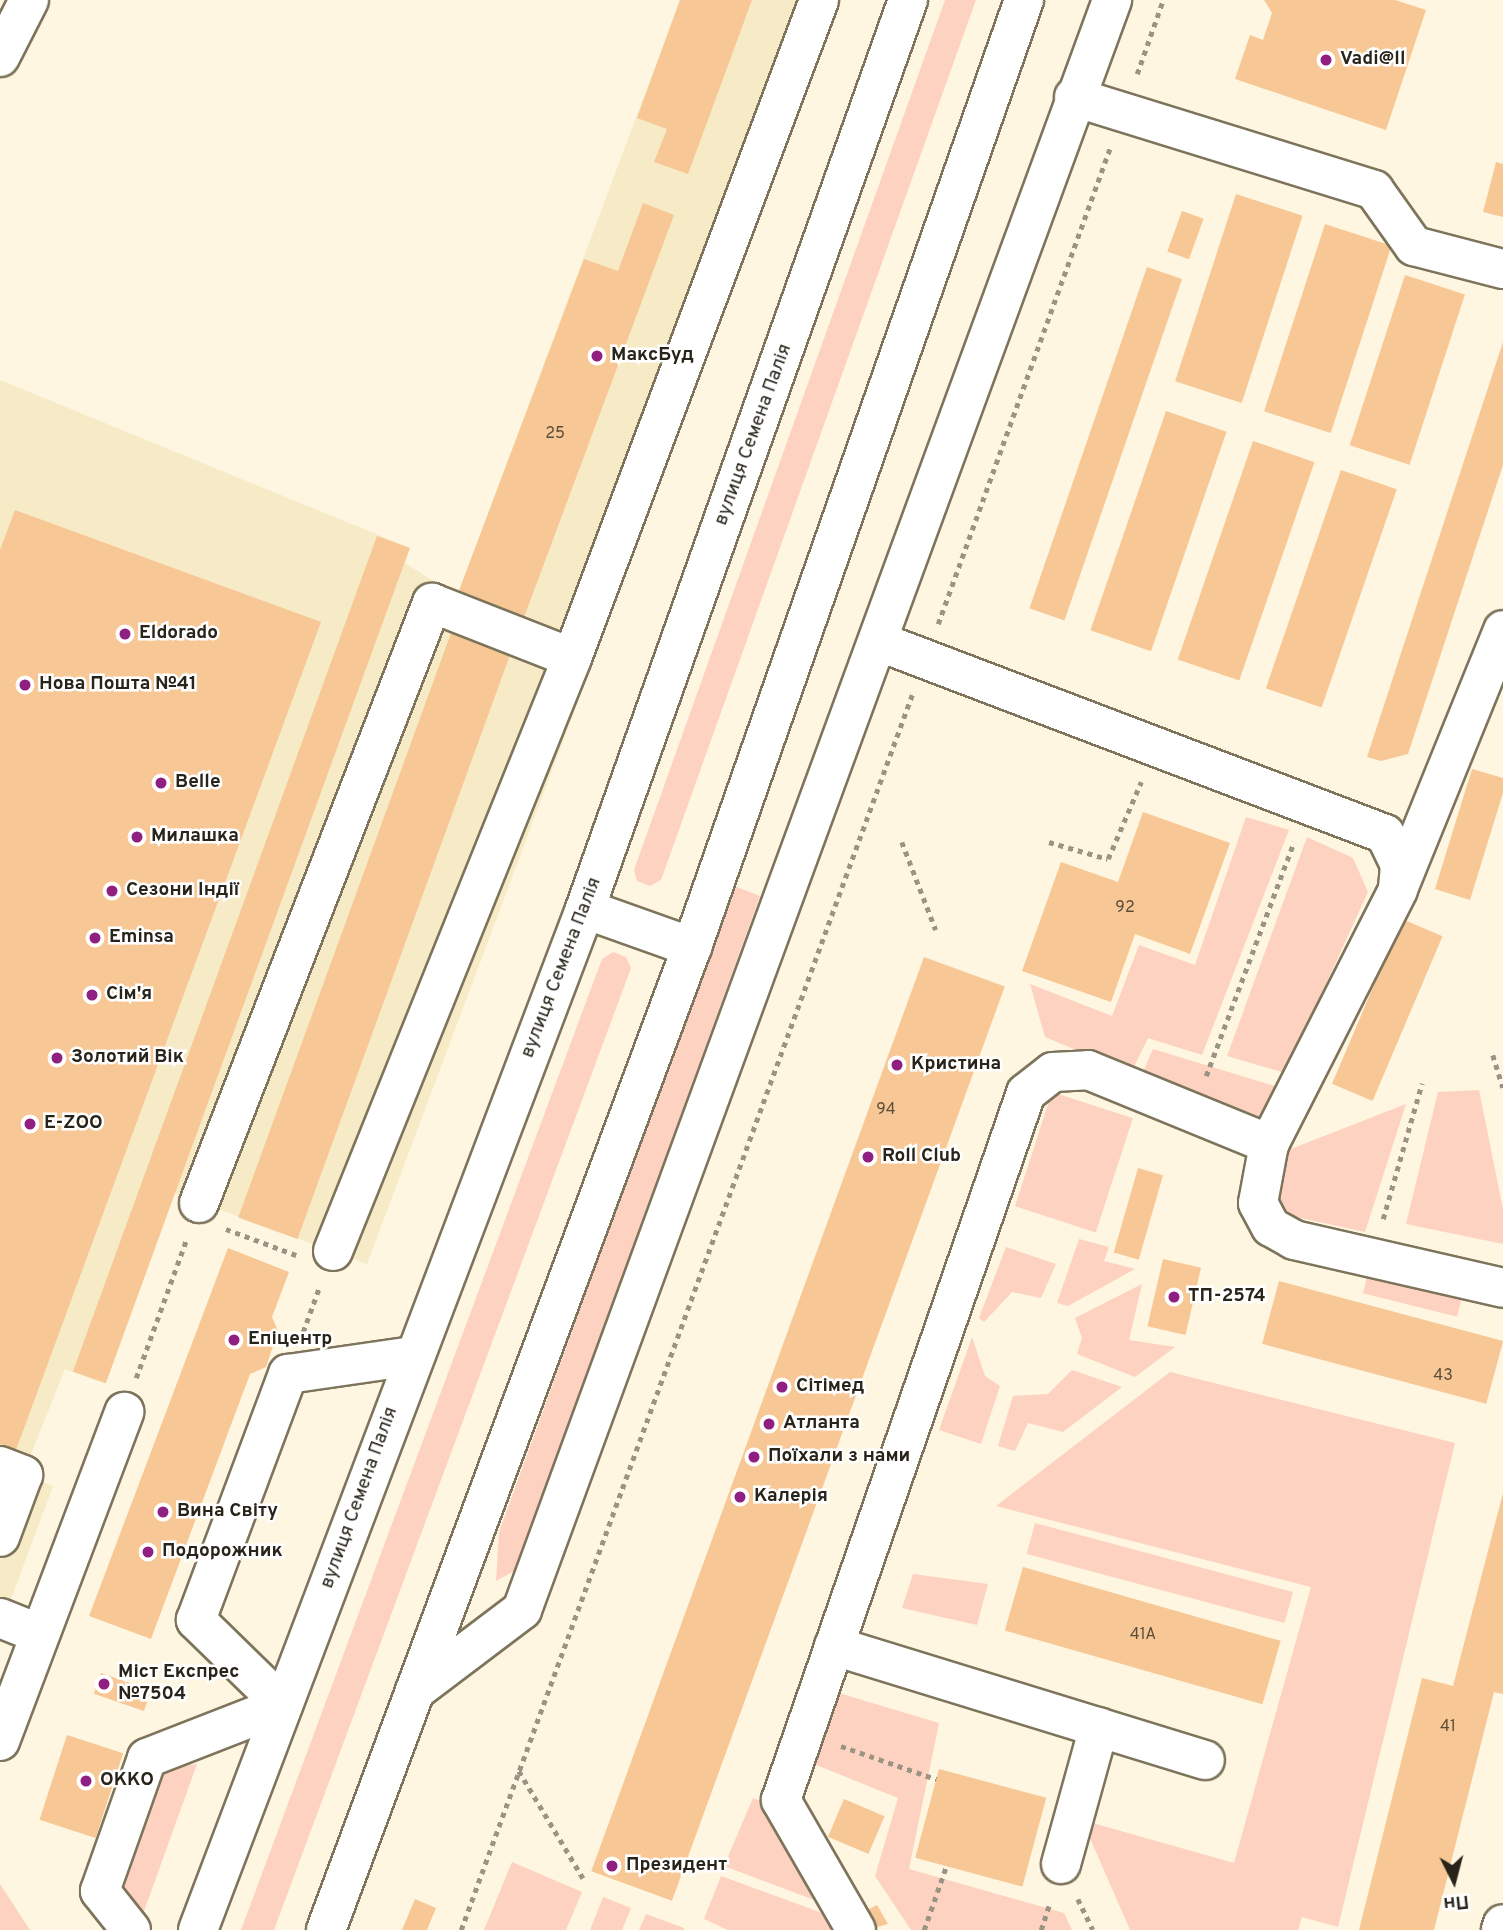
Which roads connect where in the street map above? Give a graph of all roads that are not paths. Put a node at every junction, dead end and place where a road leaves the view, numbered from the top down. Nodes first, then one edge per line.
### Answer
1 (29, 0) edge
2 (819, 0) edge
3 (908, 0) edge
4 (1024, 0) edge
5 (1112, 0) edge
6 (0, 57) edge
7 (1074, 97) junction
8 (1503, 269) edge
9 (1503, 630) edge
10 (880, 642) junction
11 (572, 658) junction
12 (1398, 890) junction
13 (585, 909) junction
14 (692, 947) junction
15 (1269, 1144) junction
16 (197, 1210) road end
17 (330, 1258) road end
18 (1503, 1288) edge
19 (413, 1356) junction
20 (124, 1412) road end
21 (0, 1466) edge
22 (0, 1538) edge
23 (0, 1618) edge
24 (40, 1634) junction
25 (834, 1646) junction
26 (415, 1692) junction
27 (284, 1705) junction
28 (1099, 1727) junction
29 (0, 1741) edge
30 (1205, 1760) dead end
31 (1061, 1864) dead end
32 (1503, 1924) edge
33 (131, 1930) edge
34 (198, 1930) edge
35 (326, 1930) edge
36 (856, 1930) edge
37 (1501, 1930) edge

1 - 6 main road
2 - 11 main road
3 - 13 main road, вулиця Семена Палія
4 - 14 main road
5 - 7 main road
7 - 8 main road
7 - 10 main road
9 - 12 main road
10 - 12 main road
10 - 26 main road
11 - 16 main road
11 - 17 main road
12 - 15 main road
13 - 14 main road
13 - 19 main road, вулиця Семена Палія
14 - 26 main road
15 - 18 main road
15 - 25 main road
19 - 27 main road, вулиця Семена Палія
19 - 27 main road
20 - 24 main road
21 - 22 main road
23 - 24 main road
24 - 29 main road
25 - 28 main road
25 - 36 main road
26 - 35 main road
27 - 33 main road
27 - 34 main road, вулиця Семена Палія
28 - 30 main road
28 - 31 main road
32 - 37 main road

